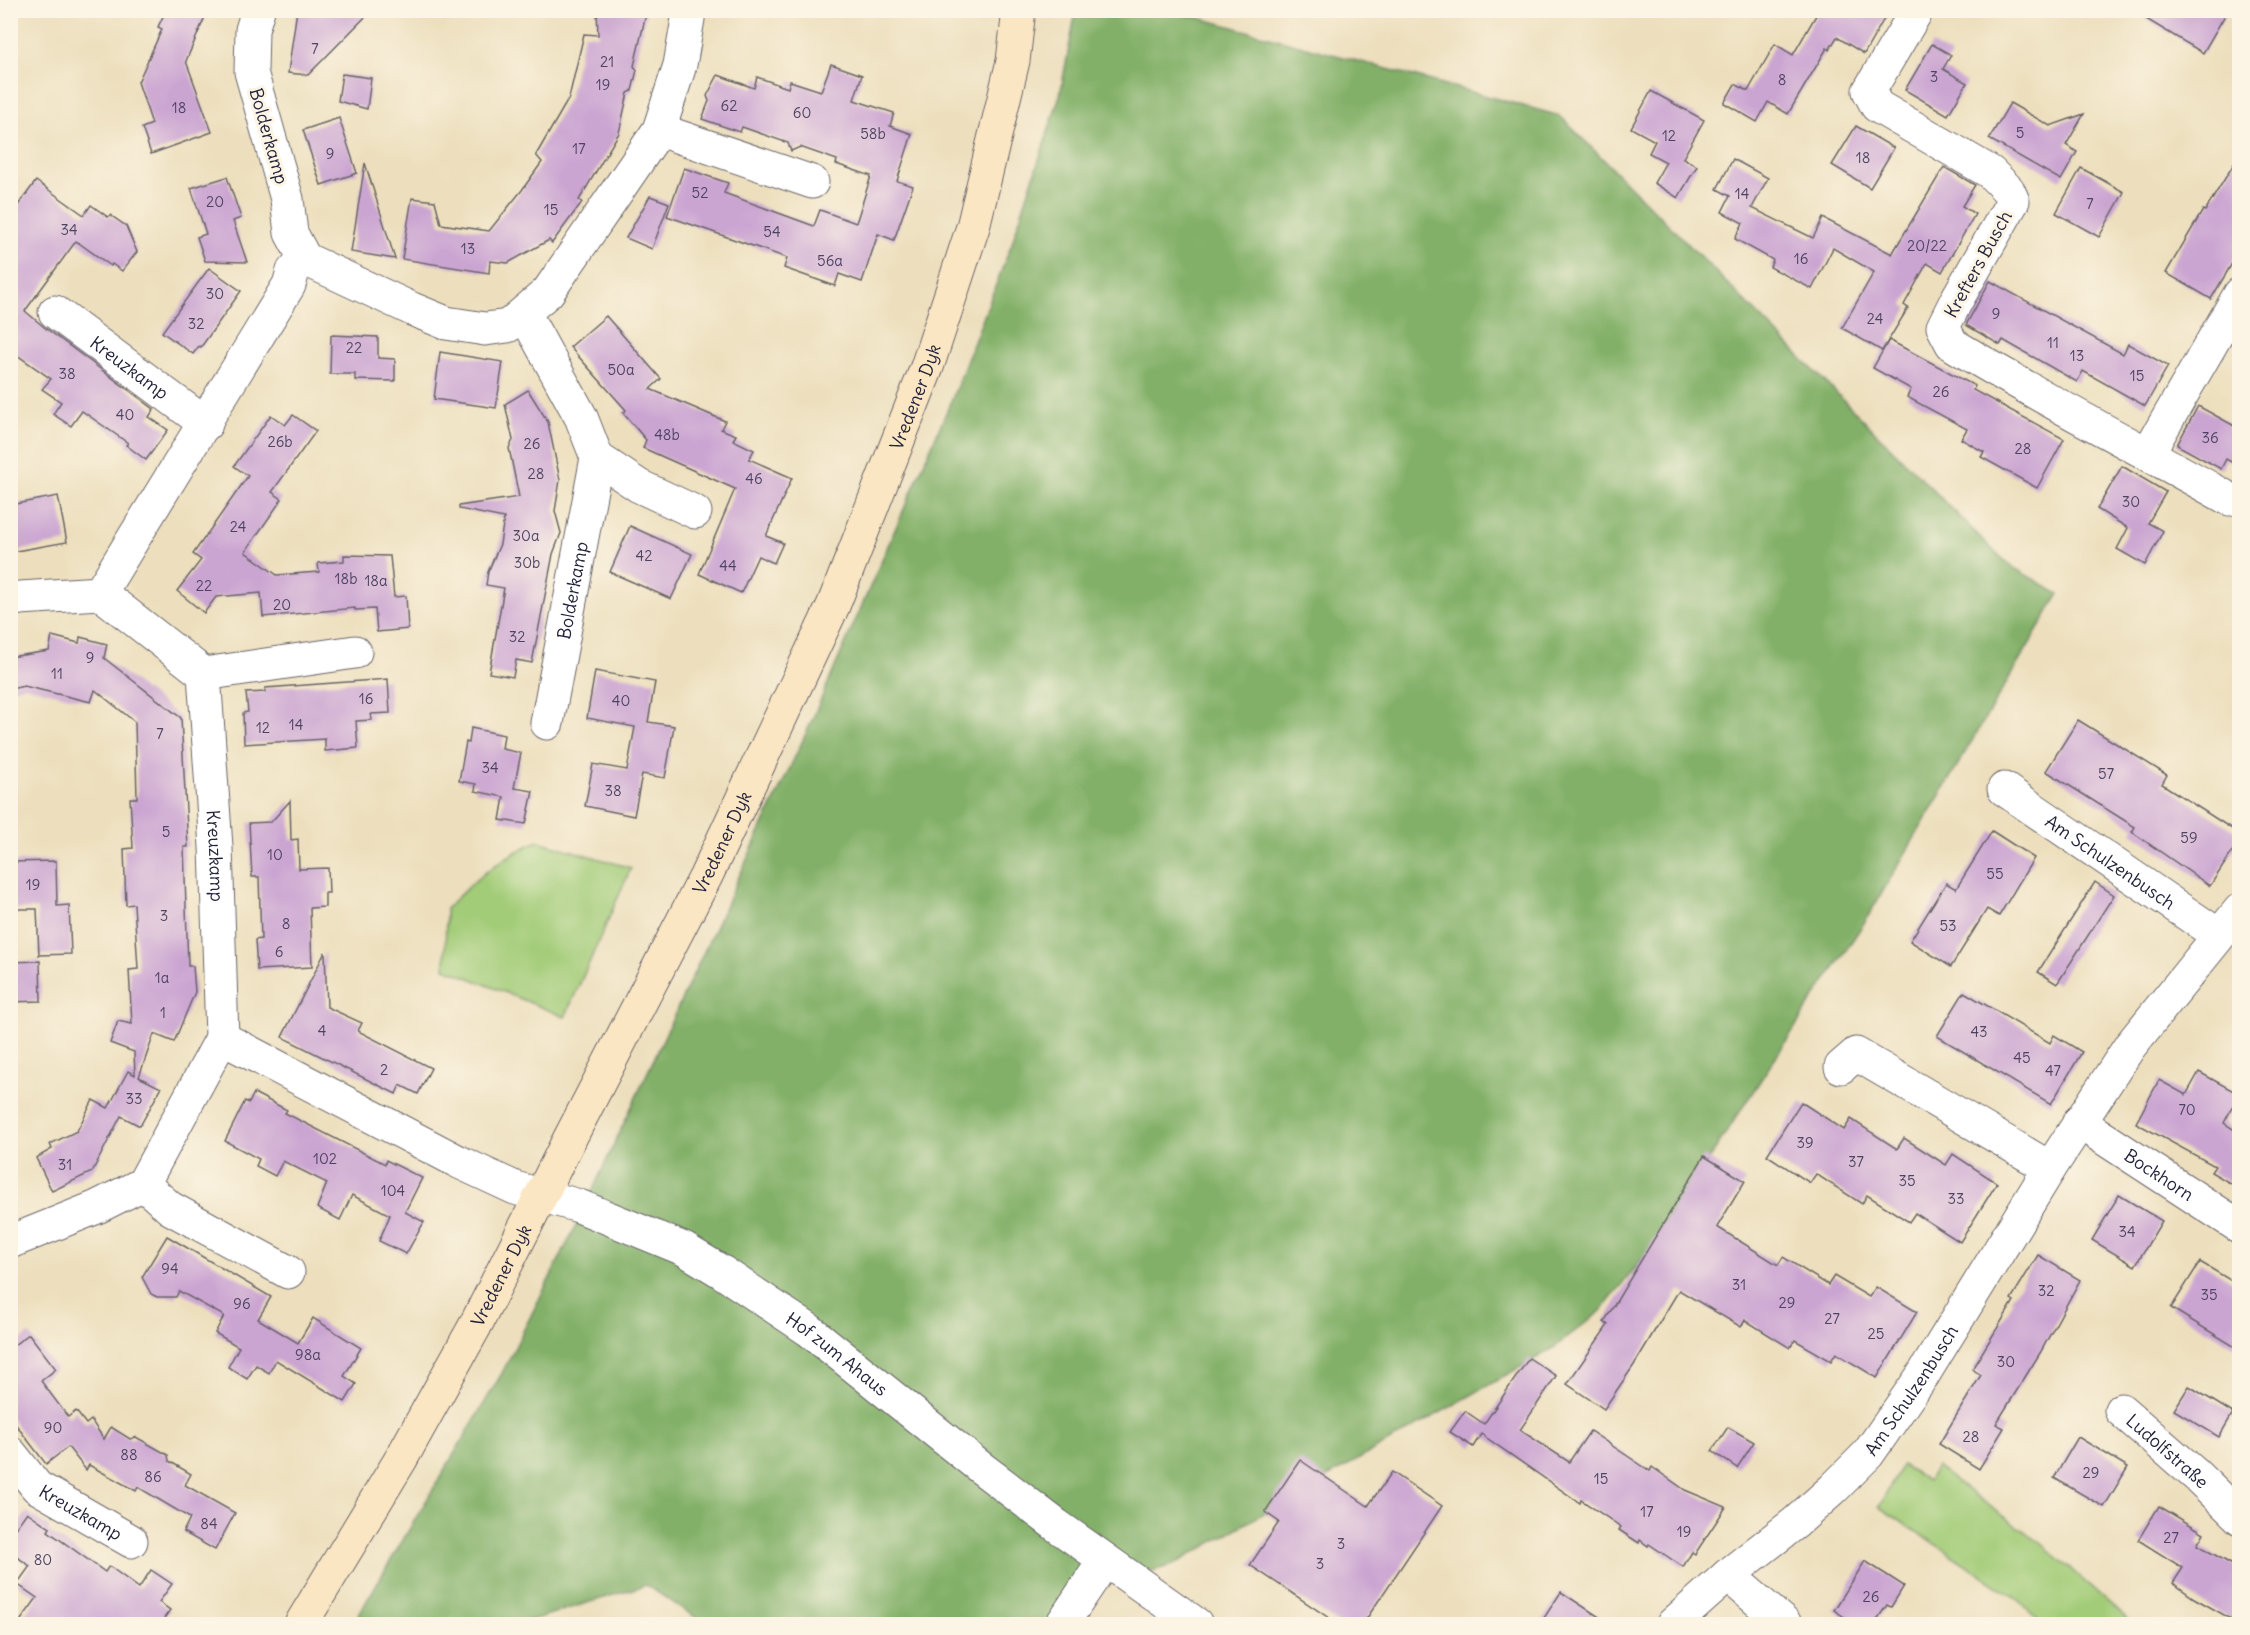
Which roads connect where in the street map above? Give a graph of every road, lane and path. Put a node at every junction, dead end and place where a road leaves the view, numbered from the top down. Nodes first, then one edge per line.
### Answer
1 (258, 10) edge
2 (688, 10) edge
3 (1019, 10) edge
4 (1917, 10) edge
5 (659, 130) junction
6 (812, 182) dead end
7 (297, 272) junction
8 (2240, 294) edge
9 (55, 312) dead end
10 (524, 313) junction
11 (206, 424) junction
12 (2148, 453) junction
13 (597, 458) junction
14 (2229, 499) dead end
15 (694, 512) dead end
16 (100, 593) junction
17 (10, 600) edge
18 (354, 652) dead end
19 (204, 674) junction
20 (547, 723) dead end
21 (2004, 789) dead end
22 (2240, 910) edge
23 (2218, 935) junction
24 (222, 1038) junction
25 (1841, 1067) dead end
26 (2079, 1122) junction
27 (2050, 1168) junction
28 (143, 1184) junction
29 (541, 1196) junction
30 (2240, 1227) edge
31 (10, 1242) edge
32 (288, 1272) dead end
33 (2121, 1410) dead end
34 (10, 1454) edge
35 (2240, 1518) edge
36 (130, 1540) dead end
37 (1105, 1560) junction
38 (1728, 1575) junction
39 (301, 1624) edge
40 (1062, 1624) edge
41 (1196, 1624) edge
42 (1673, 1624) edge
43 (1785, 1624) edge

1 - 7 street, Bolderkamp
2 - 5 street
3 - 29 main road, Vredener Dyk
4 - 12 street, Krefters Busch
5 - 6 street
5 - 10 street
7 - 10 street
7 - 11 street
8 - 12 street
9 - 11 street, Kreuzkamp
10 - 13 street
11 - 16 street
12 - 14 street, Krefters Busch
13 - 15 street
13 - 20 street, Bolderkamp
16 - 17 street
16 - 19 street
18 - 19 street
19 - 24 street, Kreuzkamp
21 - 23 street, Am Schulzenbusch
22 - 23 street, Am Schulzenbusch
23 - 26 street, Am Schulzenbusch
24 - 28 street
24 - 29 street
25 - 27 street
26 - 27 street, Am Schulzenbusch
26 - 30 street, Bockhorn
27 - 38 street, Am Schulzenbusch
28 - 31 street
28 - 32 street
29 - 37 street, Hof zum Ahaus
29 - 39 main road, Vredener Dyk
33 - 35 street, Ludolfstraße
34 - 36 street, Kreuzkamp
37 - 40 street
37 - 41 street, Hof zum Ahaus
38 - 42 street, Am Schulzenbusch
38 - 43 street

